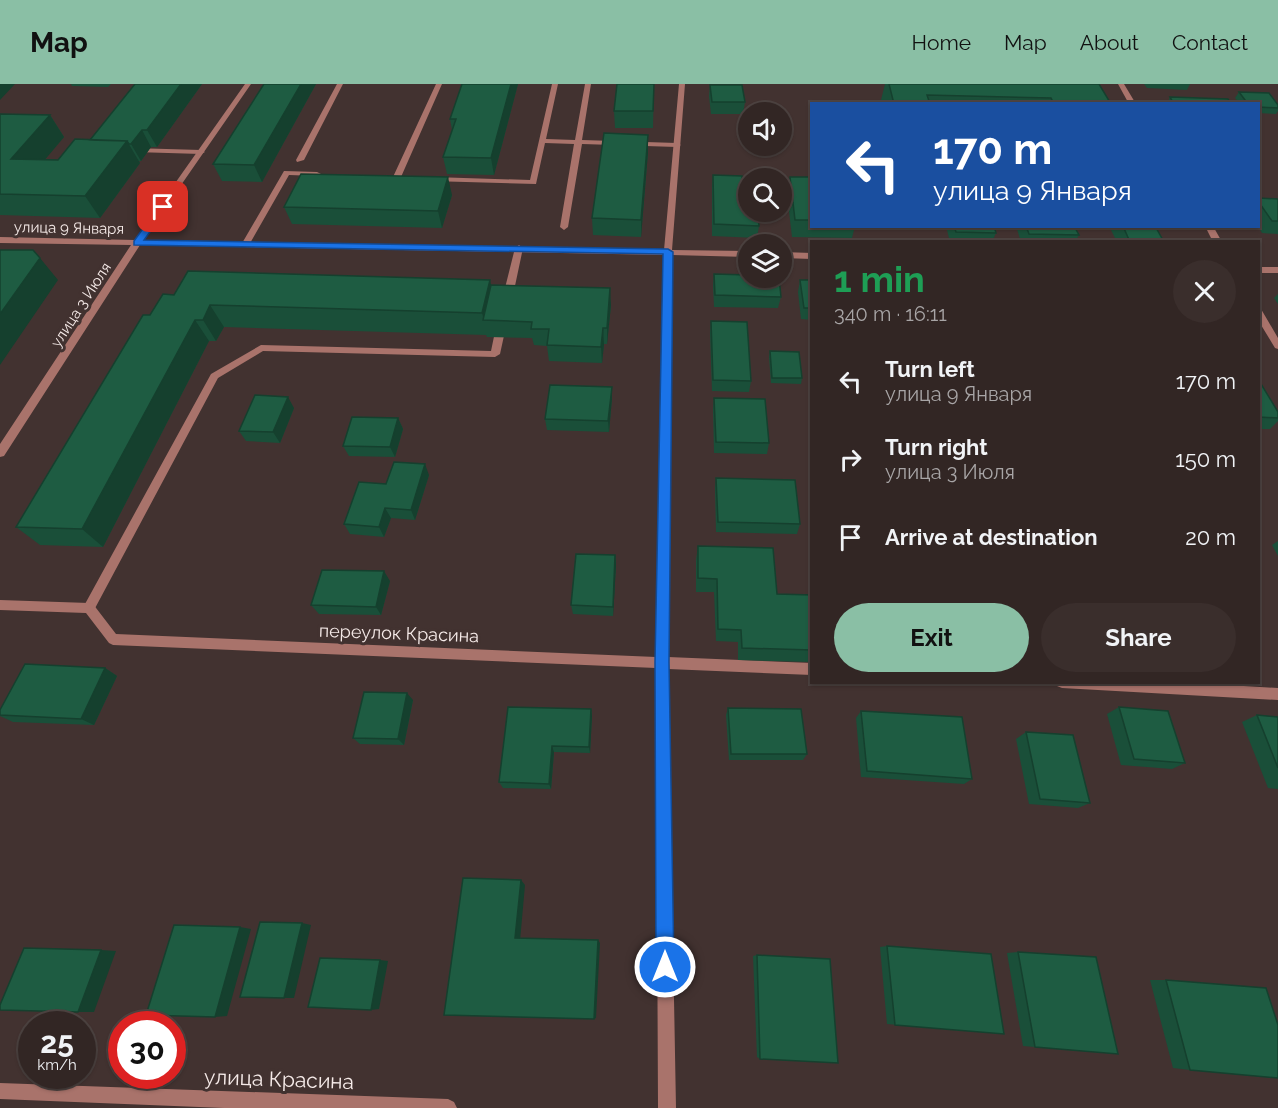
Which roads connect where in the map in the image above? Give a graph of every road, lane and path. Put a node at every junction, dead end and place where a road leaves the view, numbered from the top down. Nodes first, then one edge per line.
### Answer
1 (248, 84) edge
2 (340, 84) edge
3 (439, 84) edge
4 (555, 84) edge
5 (588, 84) edge
6 (682, 84) edge
7 (1121, 84) edge
8 (1132, 102) edge
9 (542, 141) junction
10 (578, 142) junction
11 (677, 145) junction
12 (130, 149) edge
13 (201, 152) junction
14 (300, 160) dead end
15 (329, 175) edge
16 (408, 178) edge
17 (419, 178) edge
18 (564, 227) dead end
19 (0, 240) edge
20 (137, 243) junction
21 (244, 244) junction
22 (519, 248) junction
23 (668, 252) junction
24 (738, 254) edge
25 (792, 255) edge
26 (810, 256) edge
27 (1260, 270) edge
28 (1278, 270) edge
29 (1260, 314) edge
30 (1278, 346) edge
31 (0, 453) edge
32 (0, 606) edge
33 (89, 608) junction
34 (662, 662) junction
35 (810, 669) edge
36 (1098, 684) edge
37 (1278, 694) edge
38 (0, 1091) edge
39 (448, 1108) edge
40 (667, 1108) edge

1 - 13 street, улица 3 Июля
2 - 14 street
3 - 16 street
4 - 9 street
5 - 10 street
6 - 11 street
7 - 8 street
9 - 10 street
9 - 17 street
10 - 11 street
10 - 18 street
11 - 23 street
12 - 13 street
13 - 20 street, улица 3 Июля
15 - 21 street
19 - 20 street, улица 9 Января
20 - 21 street, улица 9 Января
20 - 31 street, улица 3 Июля
21 - 22 street, улица 9 Января
22 - 23 street, улица 9 Января
22 - 33 street
23 - 24 street, улица 9 Января
23 - 34 street
25 - 26 street
27 - 28 street
29 - 30 street
32 - 33 street
33 - 34 street, переулок Красина
34 - 35 street, переулок Красина
34 - 40 street
36 - 37 street
38 - 39 street, улица Красина

